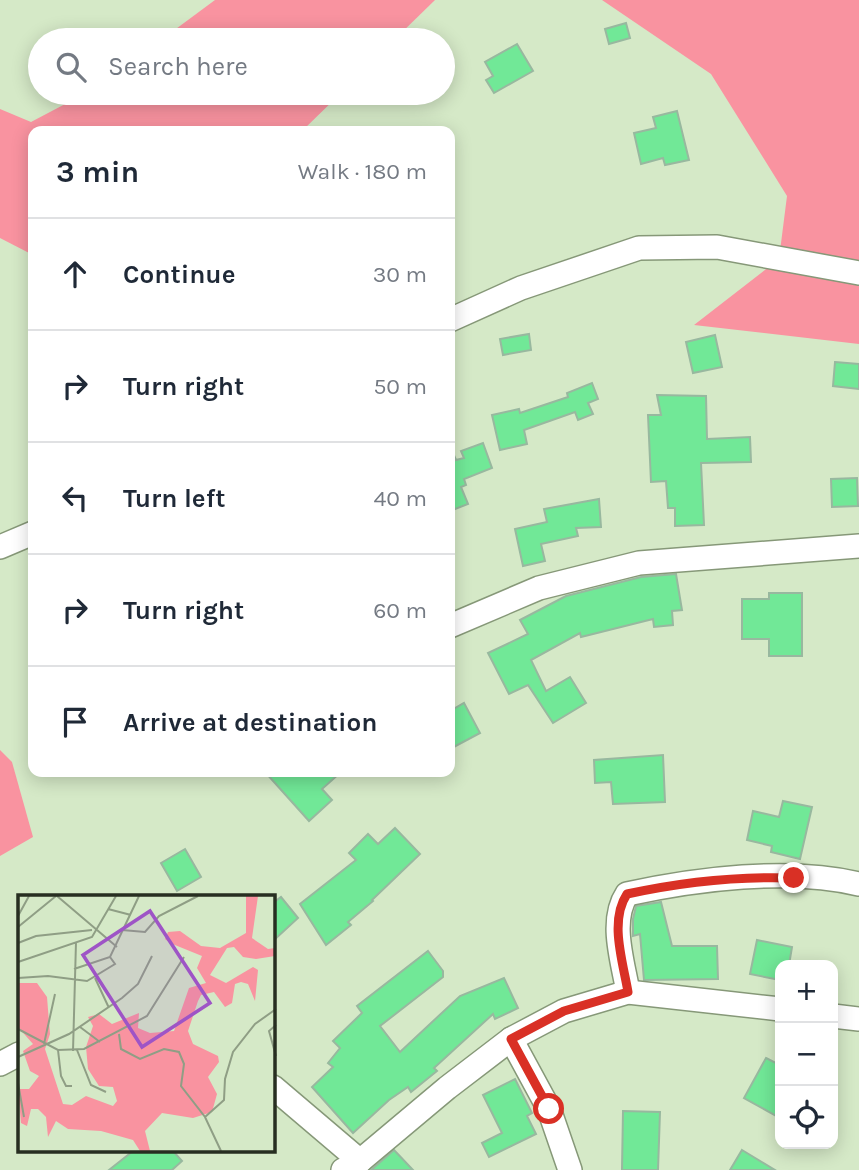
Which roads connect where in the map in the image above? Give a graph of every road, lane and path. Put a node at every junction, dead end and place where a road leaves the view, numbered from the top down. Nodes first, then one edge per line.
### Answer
1 (859, 273) edge
2 (455, 318) edge
3 (28, 535) edge
4 (859, 546) edge
5 (0, 547) edge
6 (455, 624) edge
7 (859, 884) edge
8 (628, 992) junction
9 (775, 1008) edge
10 (838, 1017) edge
11 (859, 1019) edge
12 (511, 1039) junction
13 (18, 1054) edge
14 (0, 1063) edge
15 (275, 1089) edge
16 (352, 1166) edge
17 (570, 1170) edge

1 - 2 street
3 - 5 street
4 - 6 street
7 - 8 street
8 - 9 street
8 - 12 street
10 - 11 street
12 - 16 street
12 - 17 street
13 - 14 street
15 - 16 street

